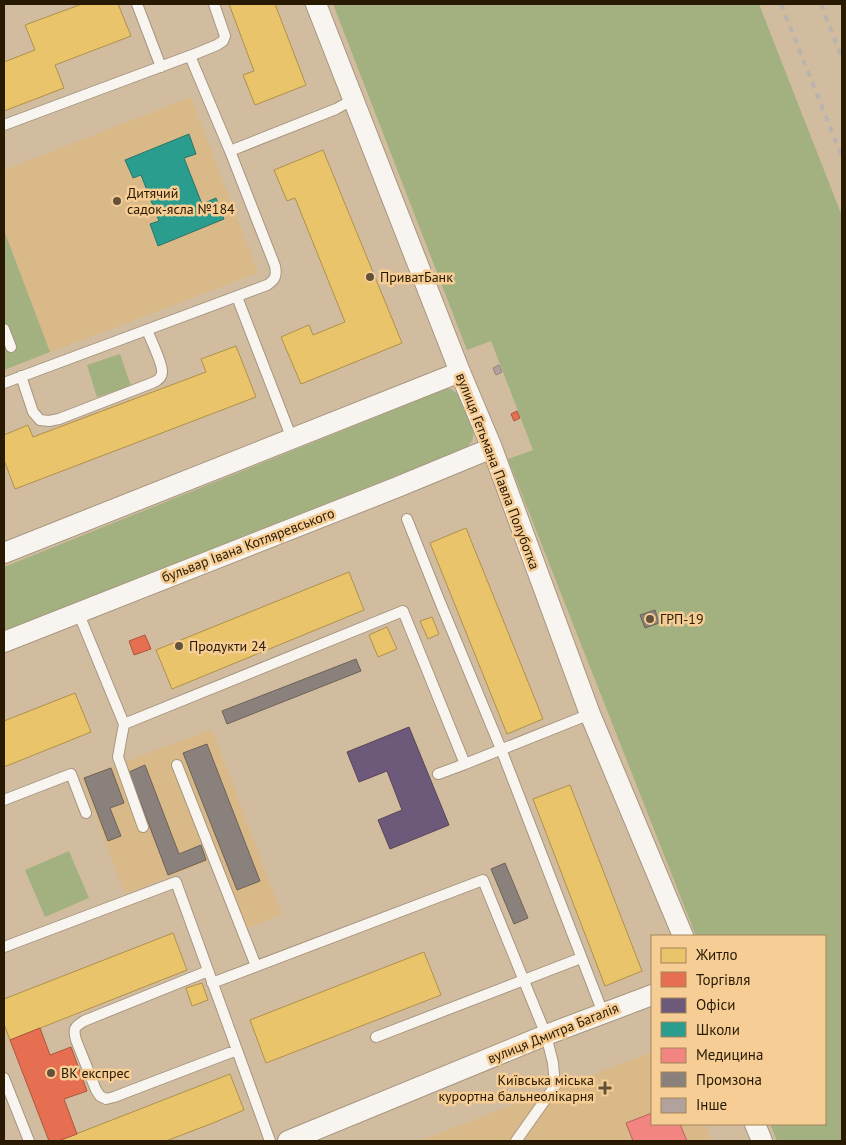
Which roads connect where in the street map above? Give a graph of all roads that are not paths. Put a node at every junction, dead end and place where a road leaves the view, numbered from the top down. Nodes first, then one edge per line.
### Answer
1 (137, 4) edge
2 (214, 4) edge
3 (316, 4) edge
4 (191, 55) junction
5 (160, 67) junction
6 (354, 99) junction
7 (4, 126) edge
8 (230, 151) junction
9 (237, 297) junction
10 (4, 329) edge
11 (147, 330) junction
12 (11, 347) dead end
13 (460, 372) junction
14 (21, 376) junction
15 (4, 382) edge
16 (292, 439) junction
17 (492, 448) junction
18 (408, 519) dead end
19 (4, 551) edge
20 (78, 612) junction
21 (4, 642) edge
22 (590, 714) junction
23 (124, 724) junction
24 (500, 749) junction
25 (465, 764) junction
26 (177, 765) dead end
27 (438, 774) dead end
28 (4, 800) edge
29 (86, 813) dead end
30 (143, 827) dead end
31 (683, 935) edge
32 (4, 947) edge
33 (581, 958) junction
34 (256, 966) junction
35 (208, 971) junction
36 (212, 983) junction
37 (651, 995) edge
38 (603, 1013) junction
39 (546, 1035) junction
40 (376, 1036) dead end
41 (237, 1050) junction
42 (4, 1078) edge
43 (8, 1102) edge
44 (756, 1125) edge
45 (29, 1141) edge
46 (270, 1141) edge
47 (288, 1141) edge
48 (516, 1141) edge
49 (762, 1141) edge

1 - 5 lane
2 - 4 lane
3 - 6 street, вулиця Гетьмана Павла Полуботка
4 - 5 lane
4 - 8 lane
5 - 7 lane
6 - 8 lane
6 - 13 street, вулиця Гетьмана Павла Полуботка
8 - 9 lane
9 - 11 lane
9 - 16 lane
10 - 12 lane
11 - 14 lane
11 - 14 lane
13 - 16 street
13 - 17 street, вулиця Гетьмана Павла Полуботка
14 - 15 lane
16 - 19 street
17 - 20 street, бульвар Івана Котляревського
17 - 22 street, вулиця Гетьмана Павла Полуботка
18 - 24 lane
20 - 21 street, бульвар Івана Котляревського
20 - 23 lane
22 - 24 lane
22 - 31 street, вулиця Гетьмана Павла Полуботка
23 - 25 lane
23 - 30 lane
24 - 25 lane
24 - 33 lane
25 - 27 lane
26 - 34 lane
28 - 29 lane
32 - 35 lane
33 - 38 lane
33 - 40 lane
34 - 36 lane
34 - 39 lane
35 - 36 lane
35 - 41 lane
36 - 41 lane
37 - 38 street, вулиця Дмитра Багалія
38 - 39 street, вулиця Дмитра Багалія
39 - 47 street, вулиця Дмитра Багалія
39 - 48 lane
41 - 46 lane
42 - 43 lane
43 - 45 lane
44 - 49 street

